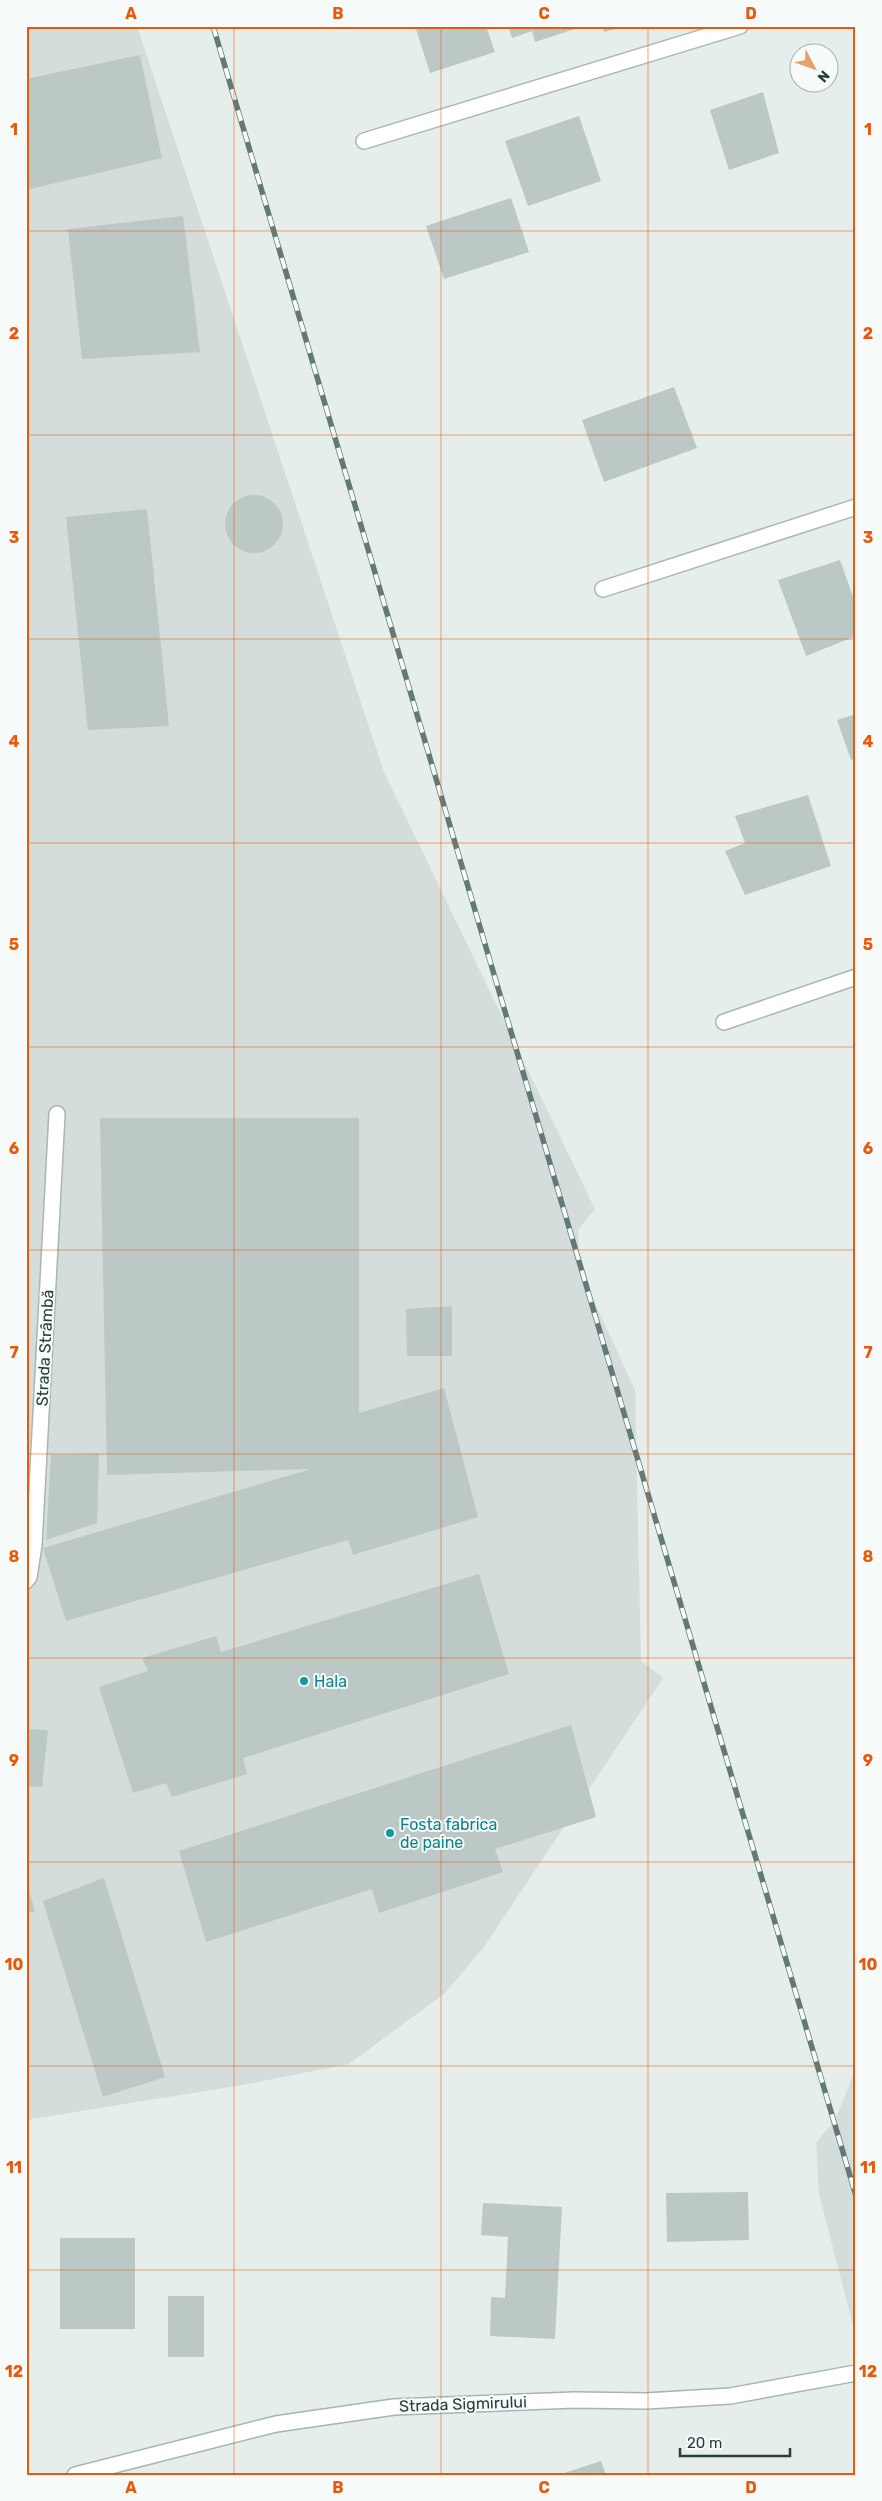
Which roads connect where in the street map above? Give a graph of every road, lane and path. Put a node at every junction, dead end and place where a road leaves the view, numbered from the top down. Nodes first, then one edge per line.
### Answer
1 (740, 26) edge
2 (364, 141) dead end
3 (856, 507) edge
4 (603, 589) dead end
5 (856, 977) edge
6 (724, 1022) dead end
7 (58, 1114) dead end
8 (26, 1581) edge
9 (856, 2373) edge
10 (75, 2475) edge

1 - 2 street
3 - 4 street
5 - 6 street
7 - 8 street, Strada Strâmbă
9 - 10 street, Strada Sigmirului

